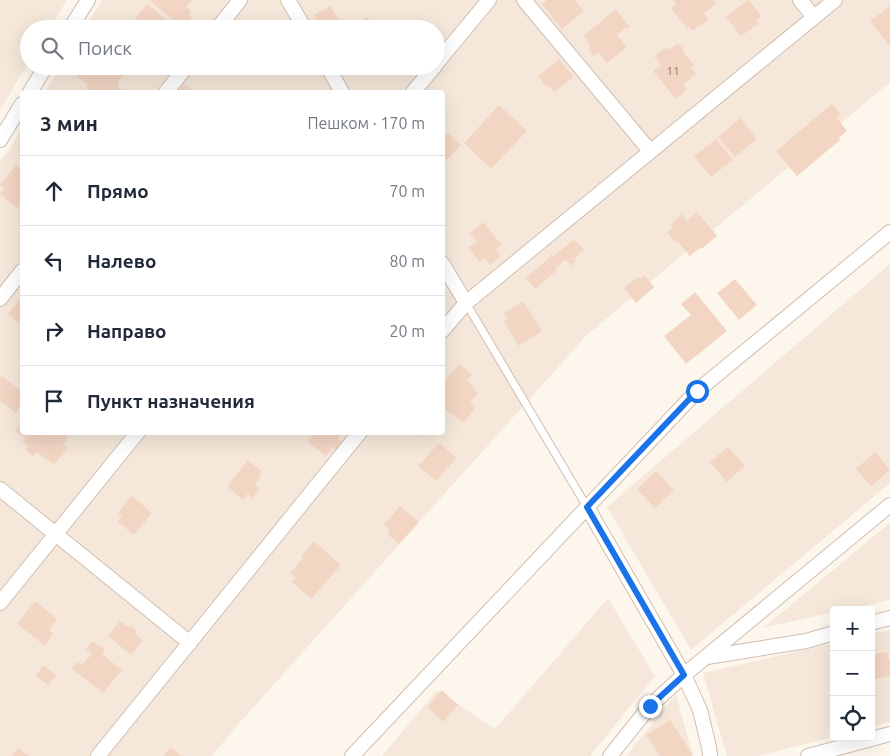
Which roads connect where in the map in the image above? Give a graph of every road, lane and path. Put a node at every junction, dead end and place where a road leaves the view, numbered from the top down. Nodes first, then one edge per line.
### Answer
1 (88, 0) edge
2 (240, 0) edge
3 (288, 0) edge
4 (489, 0) edge
5 (524, 0) edge
6 (800, 0) edge
7 (835, 0) edge
8 (814, 17) junction
9 (76, 20) edge
10 (224, 20) edge
11 (299, 20) edge
12 (445, 53) edge
13 (40, 75) edge
14 (180, 75) edge
15 (332, 75) edge
16 (427, 75) edge
17 (31, 90) edge
18 (168, 90) edge
19 (341, 90) edge
20 (415, 90) edge
21 (20, 107) edge
22 (0, 140) edge
23 (650, 151) junction
24 (890, 232) edge
25 (445, 268) edge
26 (20, 273) edge
27 (0, 298) edge
28 (466, 302) junction
29 (445, 327) edge
30 (136, 435) edge
31 (358, 435) edge
32 (0, 489) edge
33 (890, 505) edge
34 (587, 507) junction
35 (56, 534) junction
36 (0, 603) edge
37 (890, 618) edge
38 (875, 622) edge
39 (830, 634) edge
40 (190, 643) junction
41 (705, 658) junction
42 (684, 675) junction
43 (890, 734) edge
44 (98, 756) edge
45 (352, 756) edge
46 (610, 756) edge
47 (710, 756) edge
48 (808, 756) edge

1 - 9 street
2 - 10 street
3 - 11 street
4 - 12 street
5 - 23 street
6 - 8 street
7 - 8 street
8 - 23 street
13 - 17 street
14 - 18 street
15 - 19 street
16 - 20 street
21 - 22 street
23 - 28 street
24 - 34 street
25 - 28 street
26 - 27 street
28 - 29 street
28 - 34 lane
30 - 35 street
31 - 40 street
32 - 35 street
33 - 41 street
34 - 42 street
34 - 45 street
35 - 36 street
35 - 40 street
37 - 38 street
39 - 41 street
40 - 44 street
41 - 42 street
42 - 46 street
42 - 47 street
43 - 48 street

